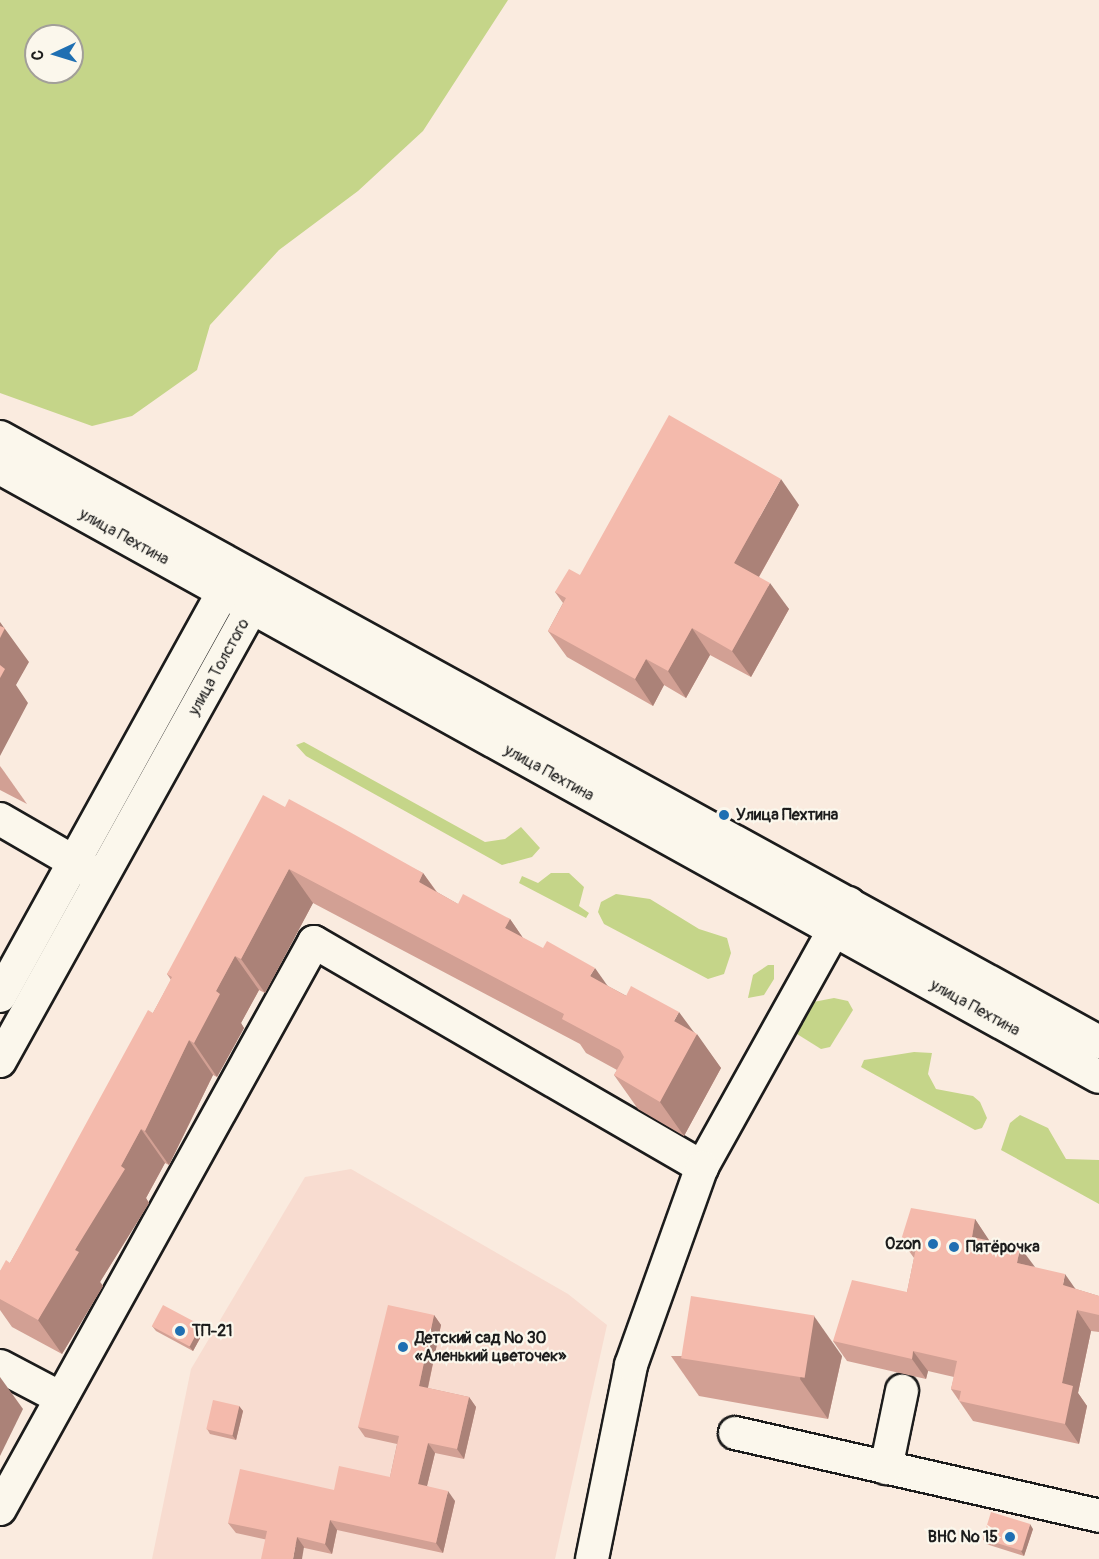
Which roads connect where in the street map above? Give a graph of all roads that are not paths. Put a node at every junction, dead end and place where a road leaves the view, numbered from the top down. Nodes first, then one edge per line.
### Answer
1 (0, 437) edge
2 (0, 468) edge
3 (252, 575) junction
4 (223, 592) junction
5 (251, 609) junction
6 (0, 819) edge
7 (74, 862) junction
8 (102, 878) junction
9 (841, 916) junction
10 (0, 996) edge
11 (1099, 1042) edge
12 (0, 1061) edge
13 (1099, 1077) edge
14 (702, 1167) junction
15 (0, 1366) edge
16 (902, 1391) dead end
17 (62, 1398) junction
18 (735, 1433) dead end
19 (886, 1468) junction
20 (0, 1509) edge
21 (1099, 1516) edge
22 (592, 1559) edge

1 - 3 street, улица Пехтина
2 - 4 street, улица Пехтина
3 - 4 street
3 - 5 street, улица Толстого
3 - 9 street, улица Пехтина
4 - 5 street, улица Пехтина
4 - 7 street, улица Толстого
5 - 8 street, улица Толстого
5 - 9 street, улица Пехтина
6 - 7 street
7 - 8 street
7 - 10 street, улица Толстого
8 - 12 street, улица Толстого
9 - 11 street, улица Пехтина
9 - 13 street, улица Пехтина
9 - 14 street
14 - 17 street
14 - 22 street
15 - 17 street
16 - 19 street
17 - 20 street
18 - 19 street
19 - 21 street

